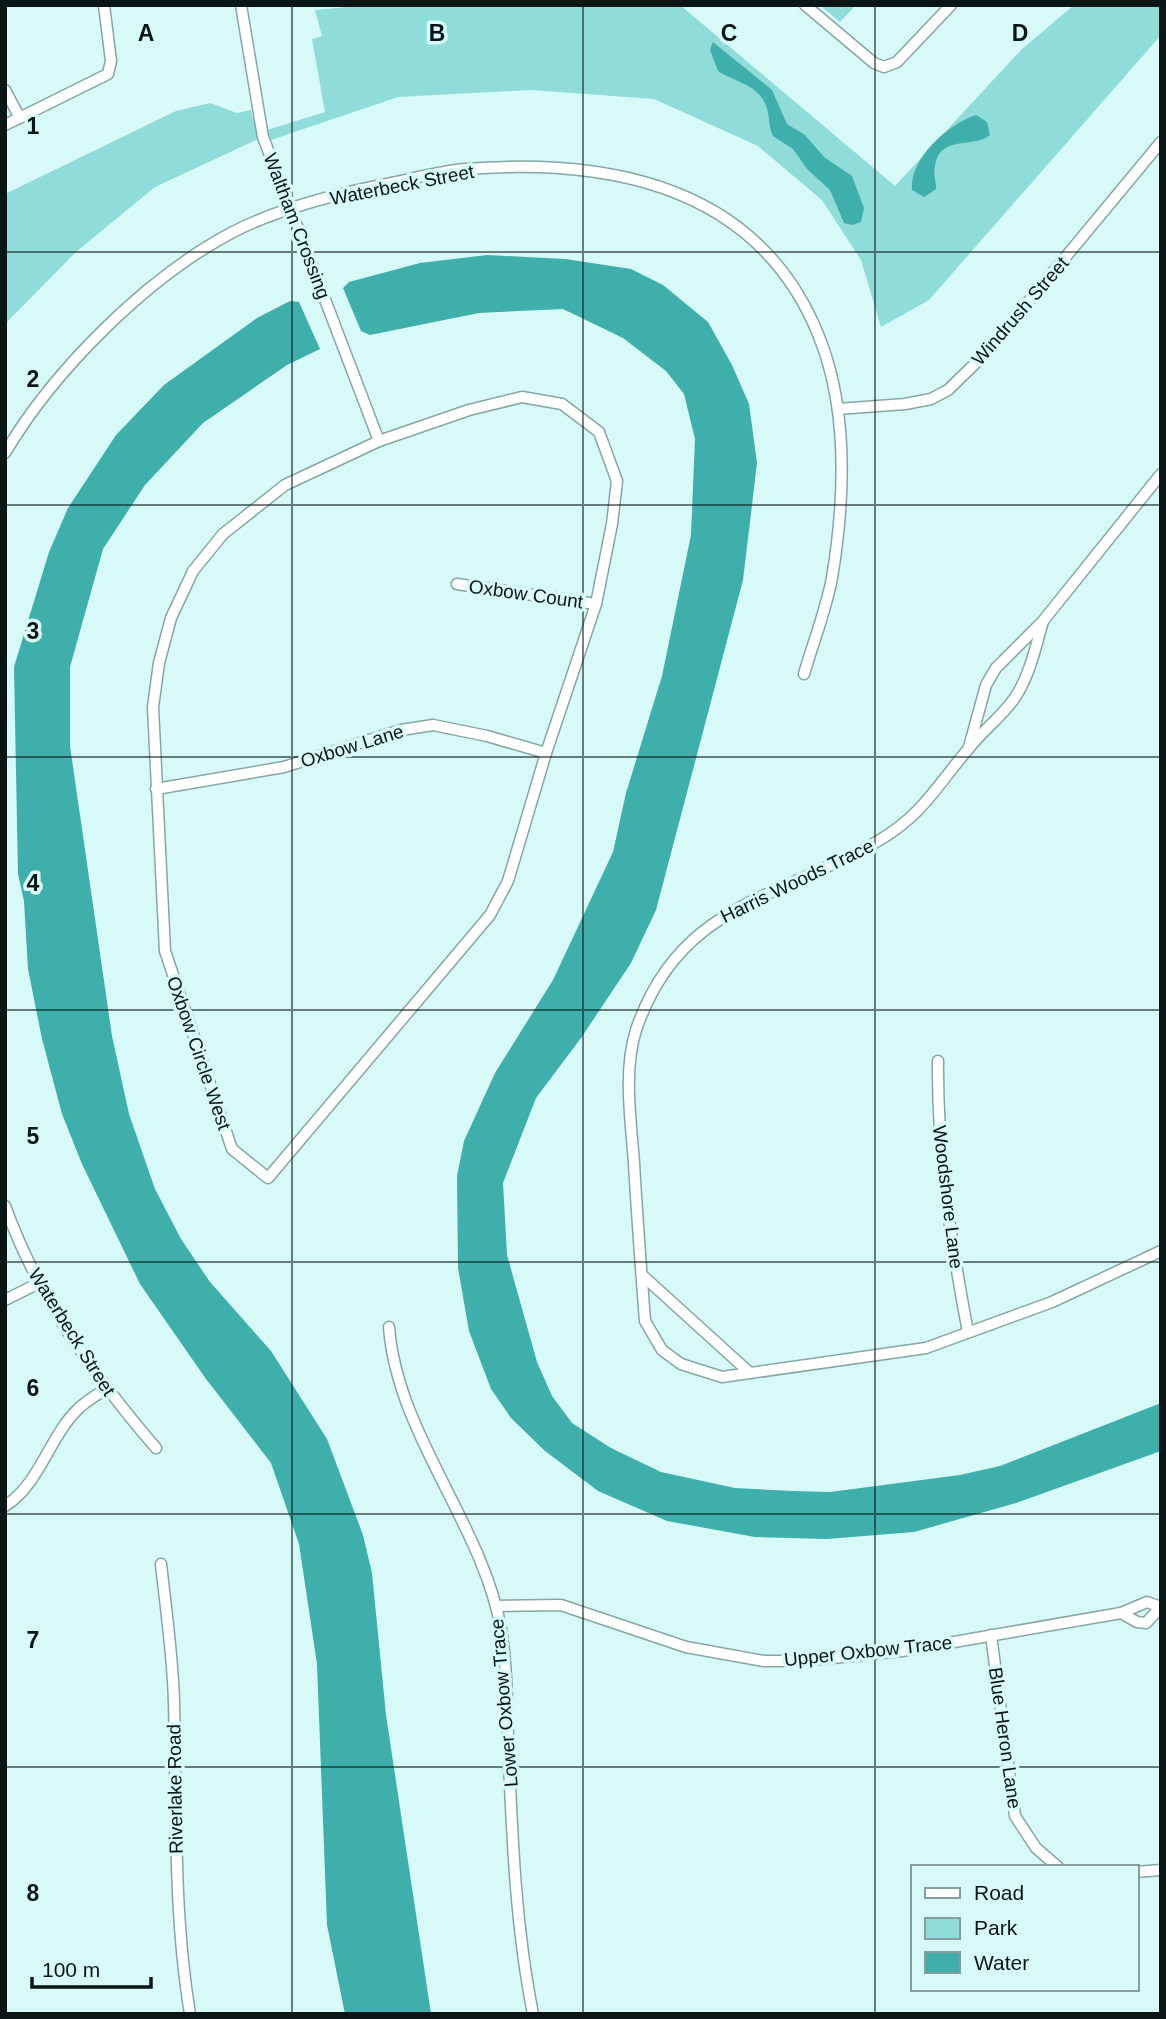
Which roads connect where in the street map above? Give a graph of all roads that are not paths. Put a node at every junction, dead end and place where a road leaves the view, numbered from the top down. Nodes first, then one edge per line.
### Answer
1 (104, 5) edge
2 (241, 5) edge
3 (805, 5) edge
4 (951, 5) edge
5 (5, 90) edge
6 (20, 118) junction
7 (5, 125) edge
8 (1161, 142) edge
9 (292, 210) junction
10 (838, 409) junction
11 (379, 441) junction
12 (5, 453) edge
13 (1161, 474) edge
14 (457, 584) dead end
15 (596, 604) junction
16 (1043, 621) junction
17 (804, 674) dead end
18 (969, 747) junction
19 (545, 753) junction
20 (156, 789) junction
21 (938, 1061) dead end
22 (5, 1206) edge
23 (1161, 1251) edge
24 (642, 1275) junction
25 (39, 1283) junction
26 (5, 1300) edge
27 (389, 1327) dead end
28 (968, 1332) junction
29 (750, 1373) junction
30 (105, 1390) junction
31 (156, 1447) dead end
32 (5, 1506) edge
33 (161, 1564) dead end
34 (496, 1606) junction
35 (1161, 1607) edge
36 (1121, 1614) junction
37 (991, 1635) junction
38 (1056, 1865) edge
39 (1161, 1870) edge
40 (1138, 1872) edge
41 (190, 2014) edge
42 (533, 2014) edge

1 - 6 street
2 - 9 street, Waltham Crossing
3 - 4 street
5 - 6 street
6 - 7 street
8 - 10 street, Windrush Street
9 - 10 street, Waterbeck Street
9 - 11 street, Waltham Crossing
9 - 12 street, Waterbeck Street
10 - 17 street, Waterbeck Street
11 - 15 street, Oxbow Circle West
11 - 20 street, Oxbow Circle West
13 - 16 street, Harris Woods Trace
14 - 15 street, Oxbow Count
15 - 19 street, Oxbow Circle West
16 - 18 street, Harris Woods Trace
16 - 18 street, Harris Woods Trace
18 - 24 street, Harris Woods Trace
19 - 20 street, Oxbow Lane
19 - 20 street, Oxbow Circle West
21 - 28 street, Woodshore Lane
22 - 25 street, Waterbeck Street
23 - 28 street, Harris Woods Trace
24 - 29 street
24 - 29 street, Harris Woods Trace
25 - 26 street
25 - 30 street, Waterbeck Street
27 - 34 street, Lower Oxbow Trace
28 - 29 street, Harris Woods Trace
30 - 31 street, Waterbeck Street
30 - 32 street
33 - 41 street, Riverlake Road
34 - 37 street, Upper Oxbow Trace
34 - 42 street, Lower Oxbow Trace
35 - 36 street, Upper Oxbow Trace
35 - 36 street, Upper Oxbow Trace
36 - 37 street, Upper Oxbow Trace
37 - 38 street, Blue Heron Lane
39 - 40 street

